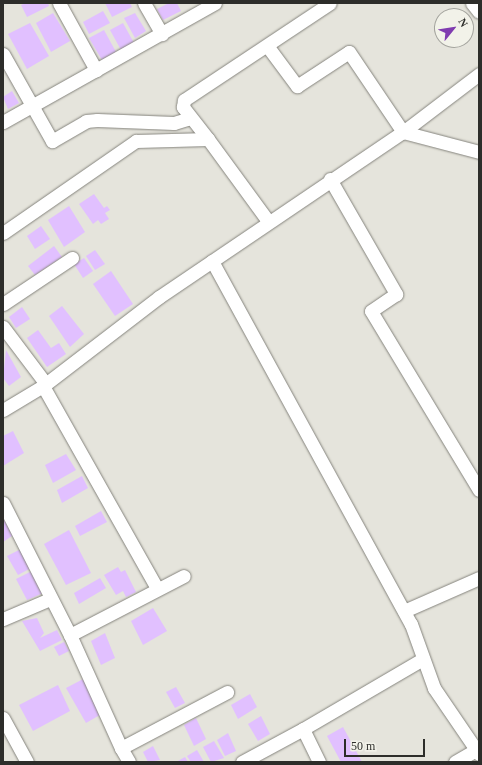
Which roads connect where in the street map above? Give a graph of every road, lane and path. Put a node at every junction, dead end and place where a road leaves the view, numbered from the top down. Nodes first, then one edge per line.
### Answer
1 (59, 3) edge
2 (144, 3) edge
3 (215, 3) edge
4 (330, 3) edge
5 (472, 3) edge
6 (479, 12) edge
7 (162, 34) junction
8 (268, 46) junction
9 (3, 54) edge
10 (96, 70) junction
11 (479, 74) edge
12 (31, 106) junction
13 (190, 118) junction
14 (3, 122) edge
15 (403, 132) junction
16 (208, 139) junction
17 (479, 152) edge
18 (330, 179) junction
19 (268, 221) junction
20 (3, 233) edge
21 (72, 258) dead end
22 (212, 261) junction
23 (3, 304) edge
24 (3, 327) edge
25 (44, 385) junction
26 (4, 407) edge
27 (479, 490) edge
28 (3, 504) edge
29 (184, 576) dead end
30 (479, 578) edge
31 (157, 588) junction
32 (50, 599) junction
33 (404, 611) junction
34 (3, 619) edge
35 (70, 635) junction
36 (423, 659) junction
37 (227, 692) dead end
38 (3, 718) edge
39 (303, 729) junction
40 (121, 748) junction
41 (478, 752) edge
42 (27, 762) edge
43 (129, 762) edge
44 (242, 762) edge
45 (320, 762) edge
46 (455, 762) edge

1 - 10 street
2 - 7 street
3 - 7 street
4 - 8 street
5 - 6 street
7 - 10 street
8 - 13 street
8 - 15 street
9 - 12 street
10 - 12 street
11 - 15 street
12 - 13 street
12 - 14 street
13 - 16 street
15 - 17 street
15 - 18 street
16 - 19 street
16 - 20 street
18 - 19 street
18 - 27 street
19 - 22 street
21 - 23 street
22 - 25 street
22 - 33 street
24 - 25 street
25 - 26 street
25 - 31 street
28 - 32 street
29 - 31 street
30 - 33 street
31 - 35 street
32 - 34 street
32 - 35 street
33 - 36 street
35 - 40 street
36 - 39 street
36 - 41 street
37 - 40 street
38 - 42 street
39 - 44 street
39 - 45 street
40 - 43 street
41 - 46 street

